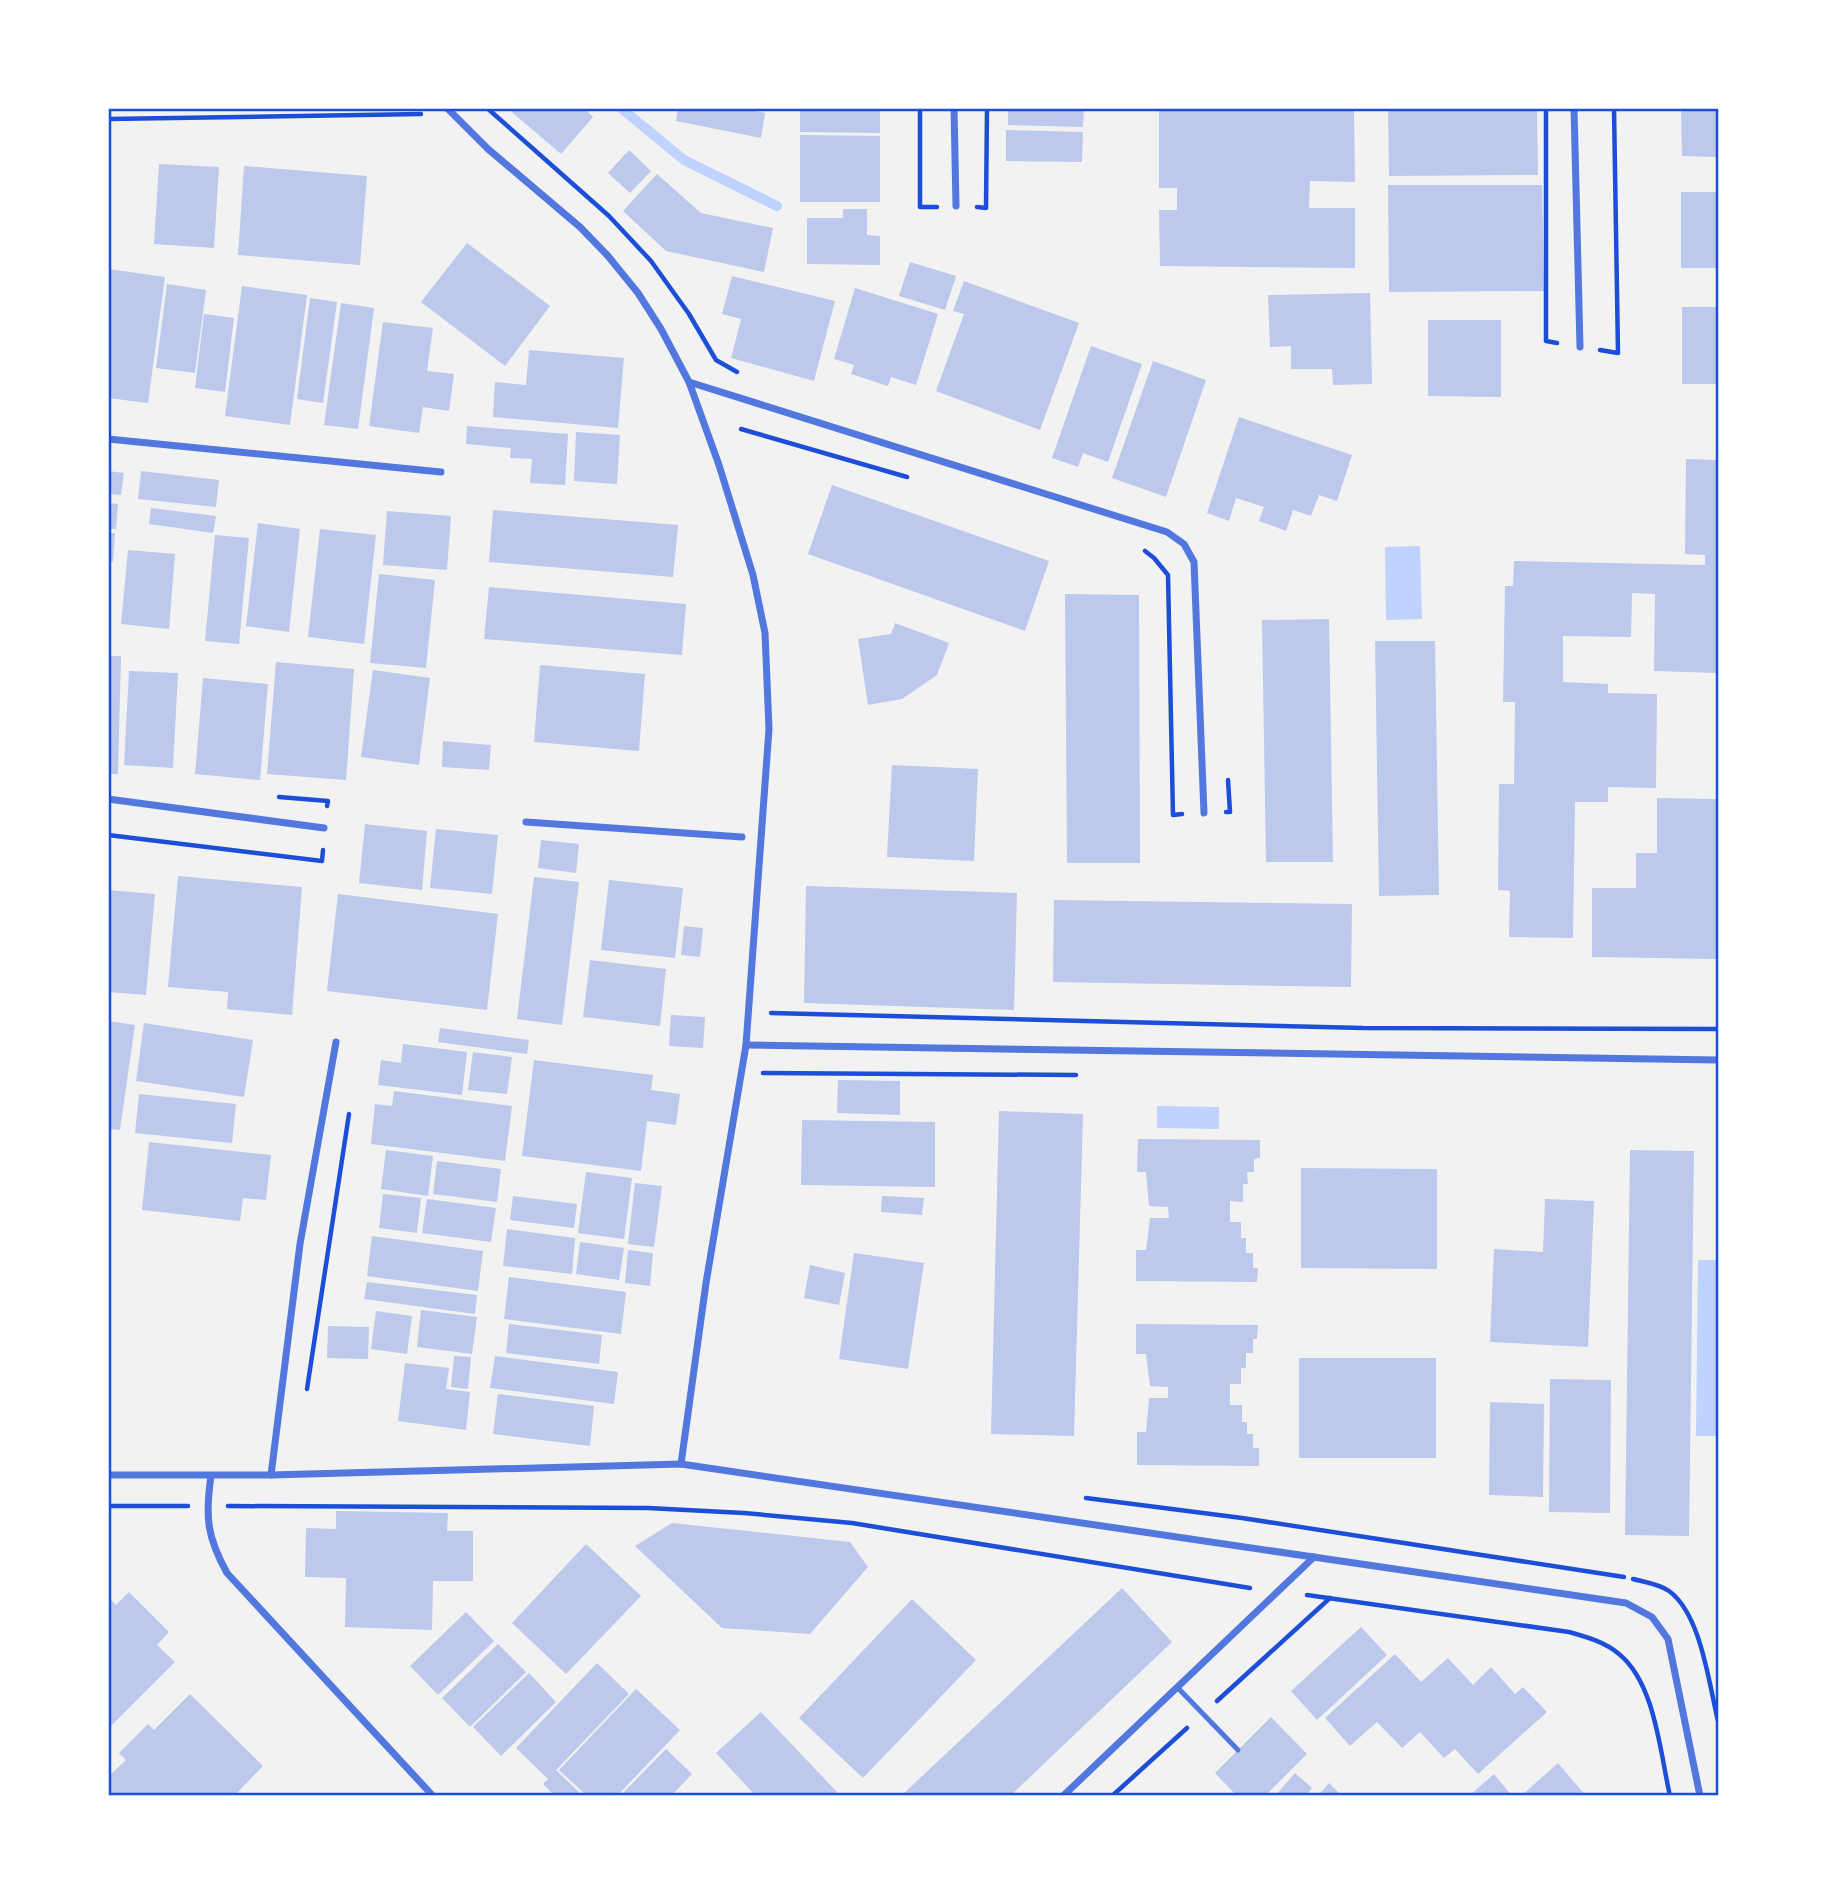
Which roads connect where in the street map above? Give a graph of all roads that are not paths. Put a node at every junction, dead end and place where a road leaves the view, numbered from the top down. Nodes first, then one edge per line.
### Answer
1 (447, 108) edge
2 (954, 108) edge
3 (1574, 108) edge
4 (956, 206) road end
5 (1580, 347) road end
6 (689, 382) junction
7 (108, 439) edge
8 (441, 472) dead end
9 (108, 799) edge
10 (1204, 813) road end
11 (527, 822) dead end
12 (324, 828) road end
13 (742, 837) dead end
14 (335, 1042) dead end
15 (746, 1045) junction
16 (1718, 1060) edge
17 (681, 1464) junction
18 (108, 1475) edge
19 (271, 1475) junction
20 (211, 1476) junction
21 (1314, 1557) junction
22 (1177, 1687) junction
23 (1238, 1750) dead end
24 (433, 1796) edge
25 (1063, 1796) edge
26 (1700, 1796) edge

1 - 6 street
2 - 4 street
3 - 5 street
6 - 10 street
6 - 15 street
7 - 8 street
9 - 12 street
11 - 13 street
14 - 19 street
15 - 16 street
15 - 17 street
17 - 19 street
17 - 21 street
18 - 20 street
19 - 20 street
20 - 24 street
21 - 22 street
21 - 26 street
22 - 23 lane
22 - 25 street

